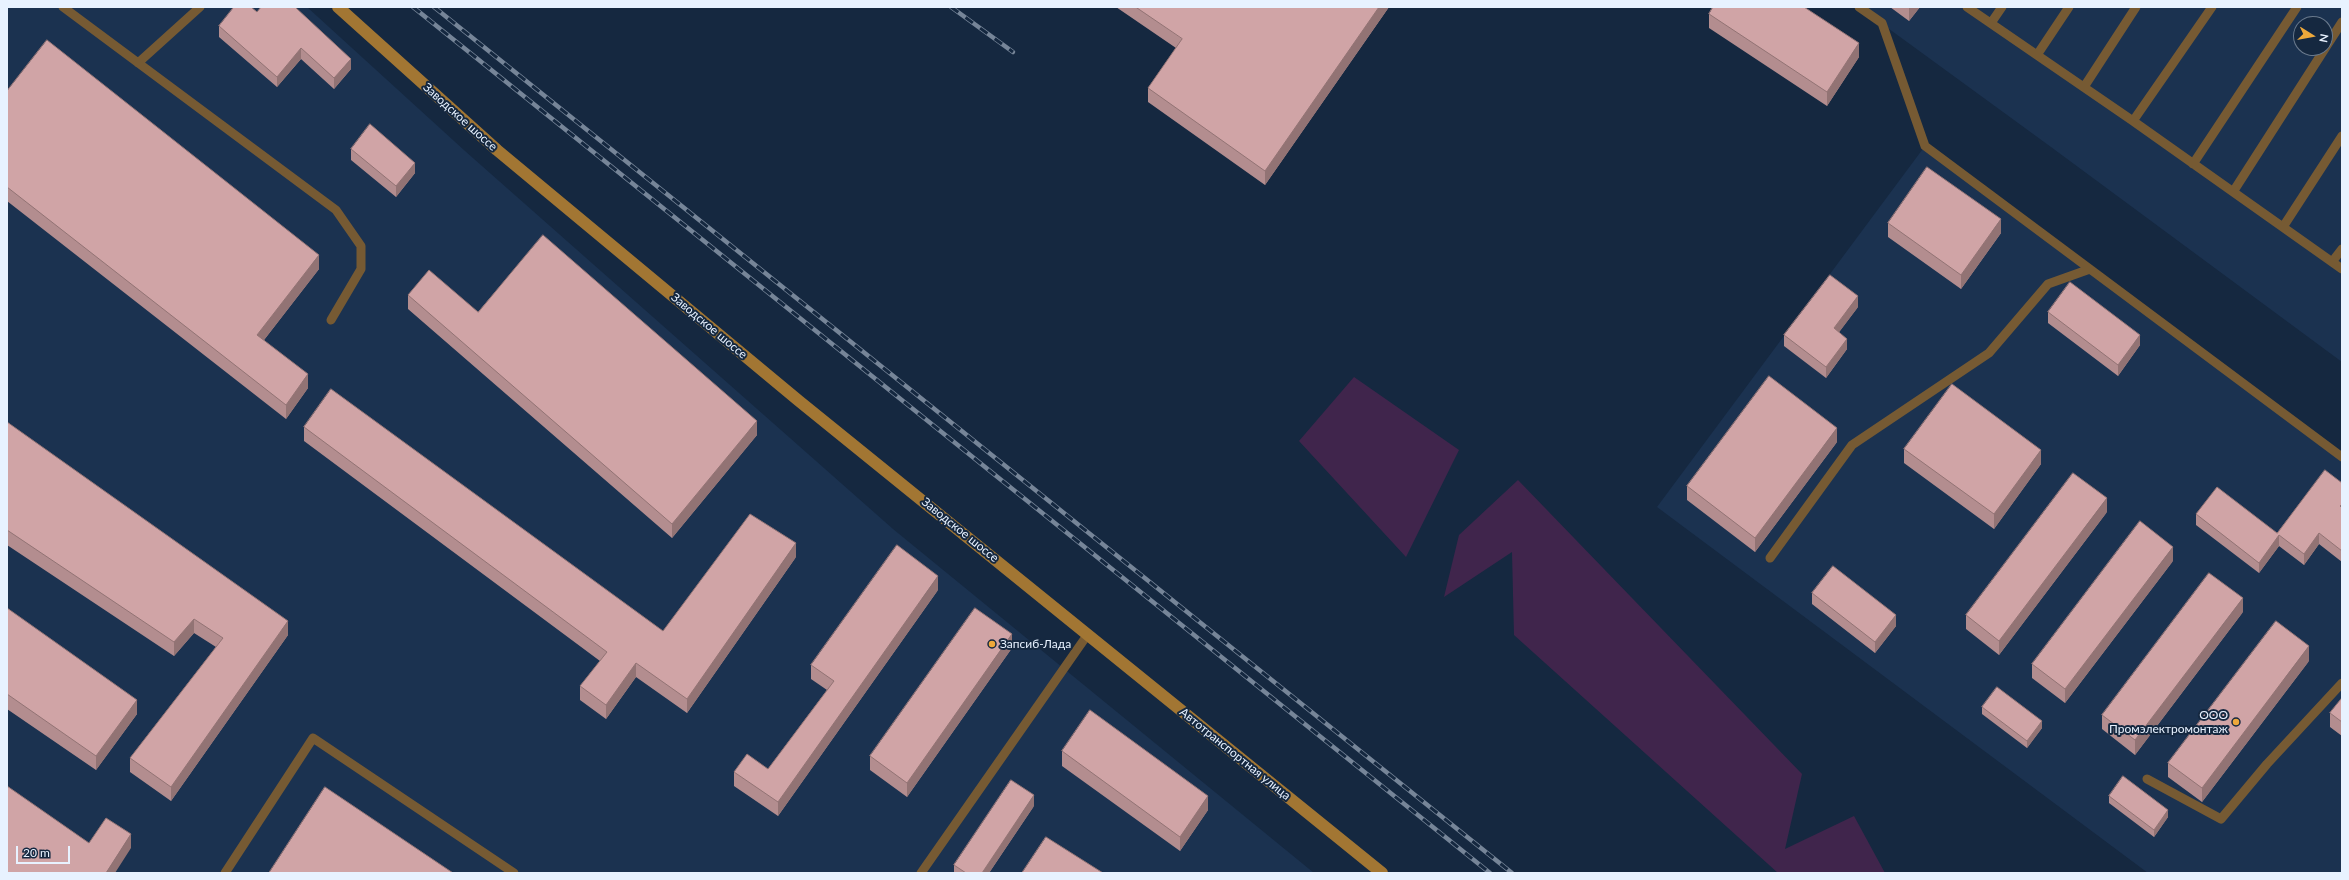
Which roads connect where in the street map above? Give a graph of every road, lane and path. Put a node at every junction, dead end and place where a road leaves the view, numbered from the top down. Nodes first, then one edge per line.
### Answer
1 (63, 7) edge
2 (200, 7) edge
3 (338, 7) edge
4 (1859, 7) edge
5 (1967, 7) edge
6 (2002, 7) edge
7 (2069, 7) edge
8 (2136, 7) edge
9 (2212, 7) edge
10 (2297, 7) edge
11 (2342, 22) edge
12 (1991, 23) junction
13 (2037, 55) junction
14 (138, 63) junction
15 (2084, 87) junction
16 (2133, 121) junction
17 (2342, 136) edge
18 (2194, 164) junction
19 (2233, 192) junction
20 (2283, 227) junction
21 (2342, 249) edge
22 (2332, 262) junction
23 (2090, 269) junction
24 (2342, 269) edge
25 (331, 320) dead end
26 (2342, 457) edge
27 (1770, 558) dead end
28 (1088, 634) junction
29 (2342, 683) edge
30 (2147, 779) dead end
31 (225, 873) edge
32 (514, 873) edge
33 (922, 873) edge
34 (1382, 873) edge

1 - 14 lane
2 - 14 lane
3 - 28 main road, Заводское шоссе
4 - 23 lane
5 - 12 lane
6 - 12 lane
7 - 13 lane
8 - 15 lane
9 - 16 lane
10 - 18 lane
11 - 19 lane
12 - 13 lane
13 - 15 lane
14 - 25 lane
15 - 16 lane
16 - 18 lane
17 - 20 lane
18 - 19 lane
19 - 20 lane
20 - 22 lane
21 - 22 lane
22 - 24 lane
23 - 26 lane
23 - 27 lane
28 - 33 lane
28 - 34 main road, Автотранспортная улица
29 - 30 lane
31 - 32 lane

